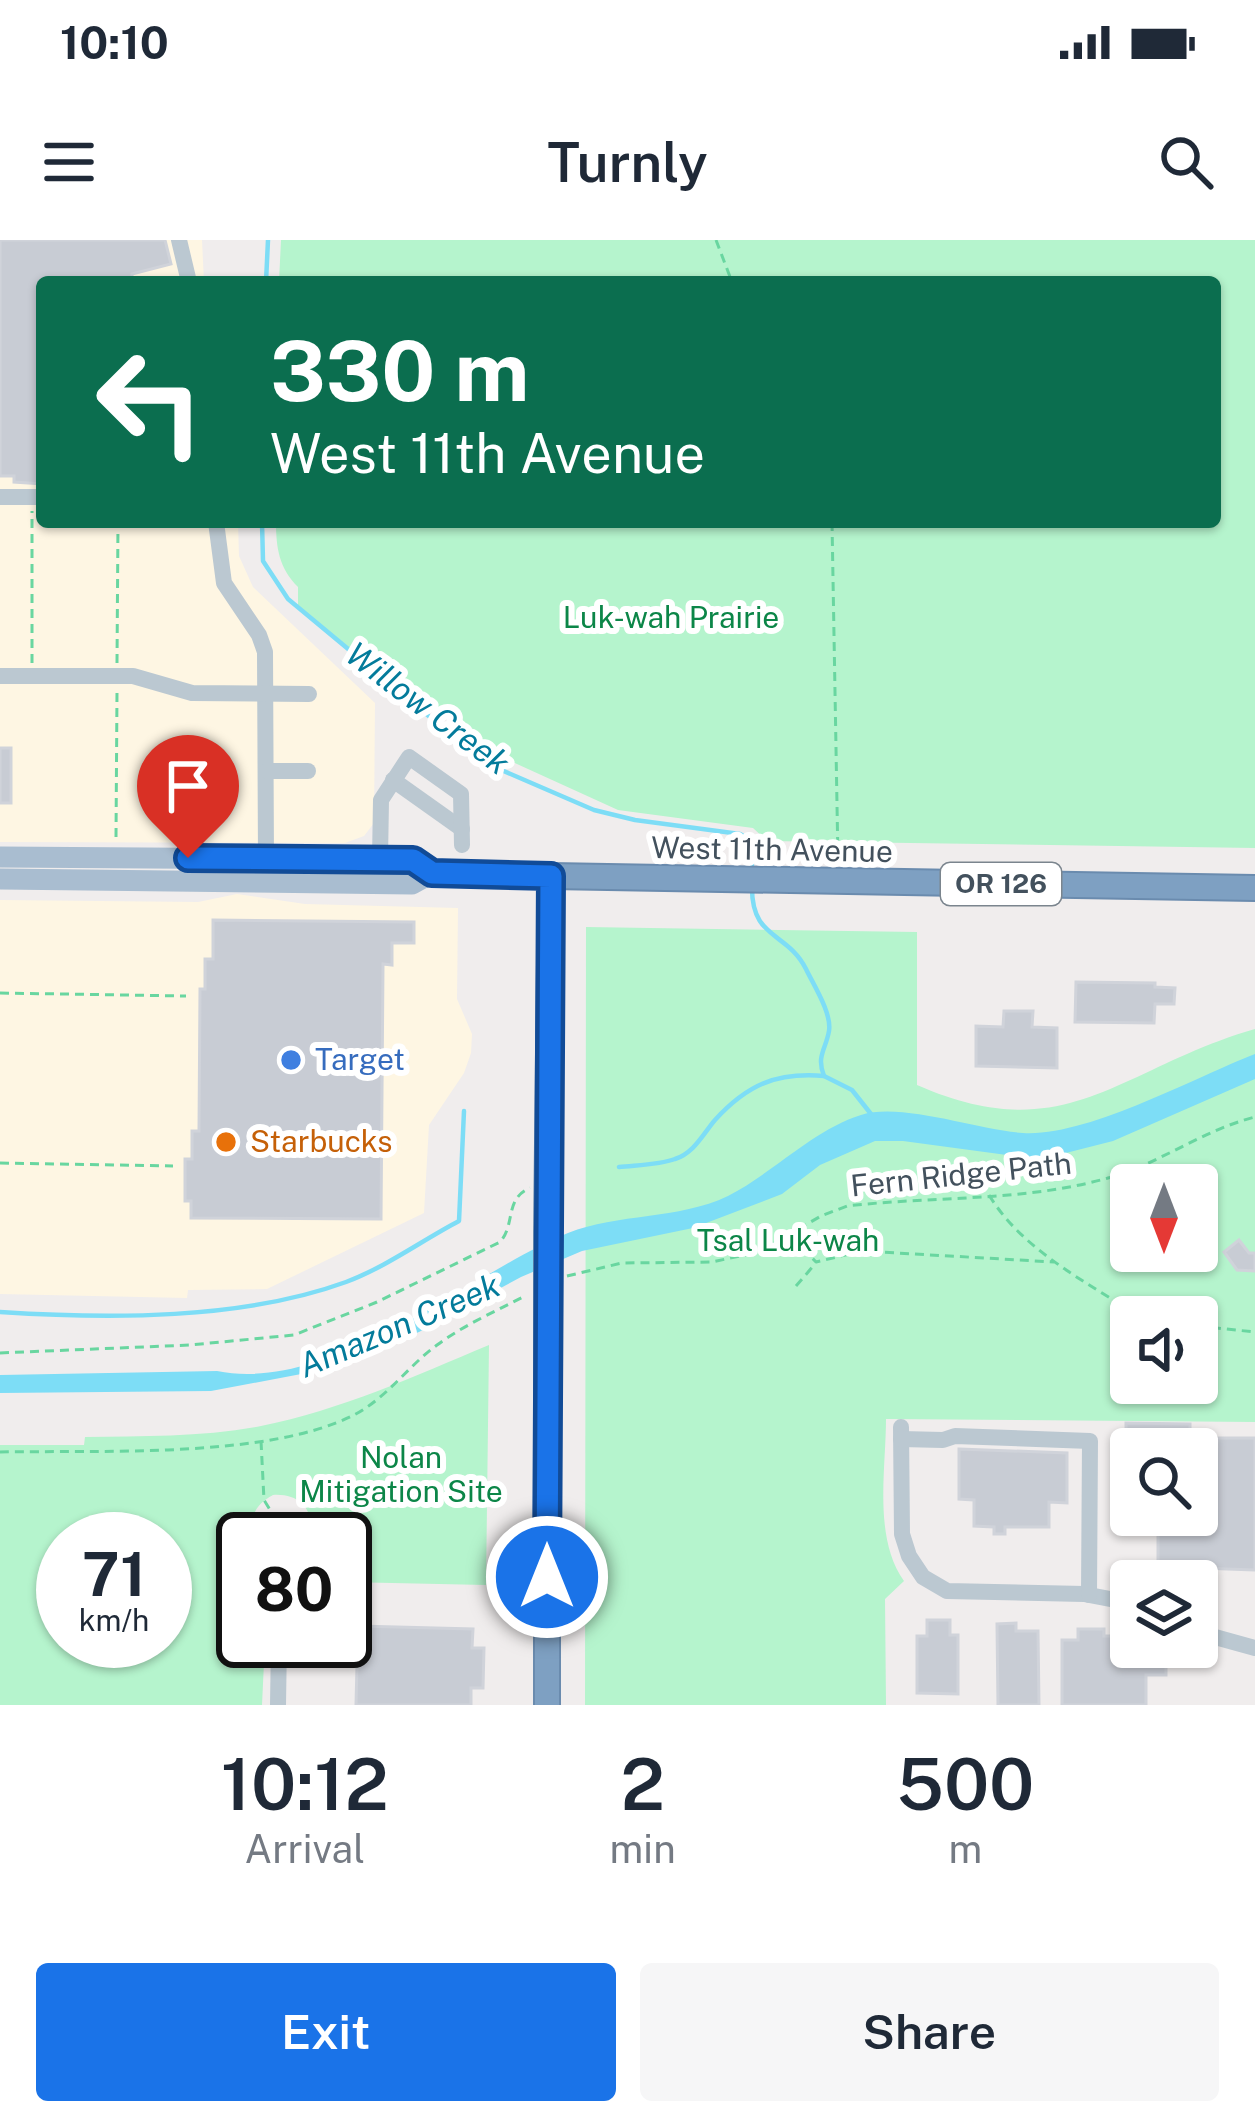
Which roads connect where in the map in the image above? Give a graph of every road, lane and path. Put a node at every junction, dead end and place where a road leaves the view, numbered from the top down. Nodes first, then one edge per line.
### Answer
1 (179, 240) edge
2 (716, 240) edge
3 (188, 276) edge
4 (730, 276) edge
5 (0, 497) edge
6 (36, 497) edge
7 (36, 528) edge
8 (216, 528) edge
9 (832, 528) edge
10 (0, 676) edge
11 (32, 676) junction
12 (267, 694) junction
13 (309, 694) dead end
14 (266, 771) junction
15 (308, 771) dead end
16 (393, 780) junction
17 (0, 857) edge
18 (380, 859) junction
19 (257, 860) junction
20 (432, 873) junction
21 (551, 876) junction
22 (0, 879) edge
23 (187, 880) junction
24 (837, 881) junction
25 (1255, 888) edge
26 (0, 993) edge
27 (186, 996) dead end
28 (1255, 1117) edge
29 (0, 1163) edge
30 (173, 1166) dead end
31 (548, 1180) junction
32 (989, 1195) junction
33 (790, 1235) junction
34 (816, 1262) junction
35 (1054, 1262) junction
36 (796, 1286) dead end
37 (544, 1289) junction
38 (1110, 1298) edge
39 (1218, 1328) edge
40 (1255, 1332) edge
41 (0, 1353) edge
42 (261, 1439) junction
43 (0, 1452) edge
44 (270, 1512) edge
45 (1089, 1595) junction
46 (1110, 1600) edge
47 (1218, 1638) edge
48 (1255, 1648) edge
49 (279, 1668) edge
50 (278, 1705) edge
51 (548, 1705) edge

1 - 3 street
2 - 4 path
5 - 6 street
7 - 11 path
8 - 12 street
9 - 24 path
10 - 11 street
11 - 12 street
12 - 13 street
12 - 14 street
14 - 15 street
14 - 19 street
16 - 16 street
16 - 18 street
17 - 19 main road, West 11th Avenue / OR 126
18 - 19 main road, West 11th Avenue / OR 126
18 - 20 main road, West 11th Avenue / OR 126
19 - 23 main road
20 - 21 main road, West 11th Avenue / OR 126
20 - 23 main road, West 11th Avenue / OR 126
21 - 24 highway, West 11th Avenue / OR 126
21 - 31 highway
22 - 23 main road, West 11th Avenue / OR 126
24 - 25 highway, West 11th Avenue / OR 126
26 - 27 path
28 - 32 path, Fern Ridge Path
29 - 30 path
31 - 37 highway, bridge
31 - 41 path
32 - 33 path, Fern Ridge Path
32 - 35 path
33 - 34 path
33 - 37 path, Fern Ridge Path
34 - 35 path
34 - 36 path
35 - 38 path
37 - 42 path, Fern Ridge Path
37 - 51 highway
39 - 40 path
42 - 43 path, Fern Ridge Path
42 - 44 path
45 - 45 street
45 - 46 street
47 - 48 street
49 - 50 street

